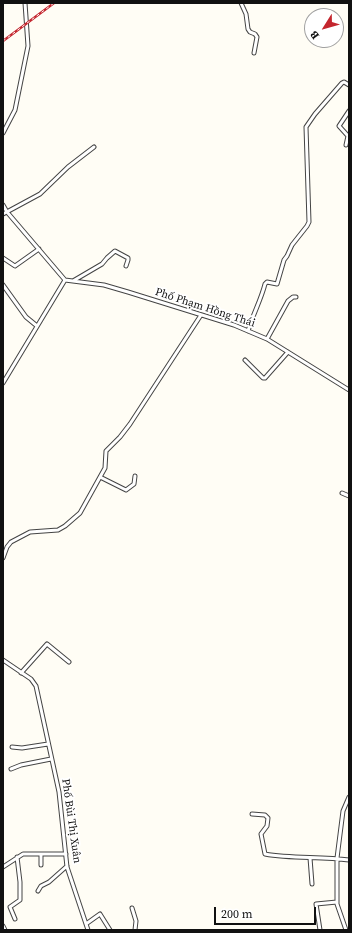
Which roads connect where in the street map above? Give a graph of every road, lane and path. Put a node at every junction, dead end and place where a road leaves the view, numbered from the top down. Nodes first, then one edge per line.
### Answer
1 (25, 3) edge
2 (241, 3) edge
3 (254, 53) dead end
4 (349, 79) edge
5 (347, 84) edge
6 (349, 111) edge
7 (3, 133) edge
8 (346, 145) dead end
9 (94, 147) dead end
10 (3, 205) edge
11 (7, 212) junction
12 (3, 214) edge
13 (39, 249) junction
14 (3, 258) edge
15 (126, 266) dead end
16 (65, 280) junction
17 (73, 281) junction
18 (3, 286) edge
19 (296, 297) dead end
20 (201, 315) junction
21 (37, 326) junction
22 (248, 330) junction
23 (267, 339) junction
24 (288, 352) junction
25 (245, 360) dead end
26 (3, 383) edge
27 (349, 390) edge
28 (135, 476) dead end
29 (100, 477) junction
30 (342, 493) dead end
31 (349, 496) edge
32 (3, 558) edge
33 (3, 660) edge
34 (69, 662) dead end
35 (20, 672) junction
36 (48, 744) junction
37 (12, 747) dead end
38 (51, 759) junction
39 (11, 769) dead end
40 (349, 797) edge
41 (252, 814) dead end
42 (41, 854) junction
43 (66, 854) junction
44 (17, 858) junction
45 (310, 858) junction
46 (337, 858) junction
47 (349, 860) edge
48 (41, 865) dead end
49 (67, 866) junction
50 (3, 867) edge
51 (312, 884) dead end
52 (38, 891) dead end
53 (337, 902) junction
54 (132, 908) dead end
55 (15, 920) dead end
56 (86, 924) junction
57 (349, 924) edge
58 (3, 926) edge
59 (344, 926) junction
60 (5, 930) edge
61 (88, 930) edge
62 (110, 930) edge
63 (135, 930) edge
64 (320, 930) edge
65 (346, 930) edge

1 - 7 street
2 - 3 street
4 - 5 street
5 - 22 street
6 - 8 street
9 - 11 street
10 - 11 street
11 - 12 street
11 - 13 street
13 - 14 street
13 - 16 street
15 - 17 street
16 - 17 street, Phố Phạm Hồng Thái
16 - 21 street
17 - 20 street, Phố Phạm Hồng Thái
18 - 21 street
19 - 23 street
20 - 22 street, Phố Phạm Hồng Thái
20 - 29 street
21 - 26 street
22 - 23 street, Phố Phạm Hồng Thái
23 - 24 street, Phố Phạm Hồng Thái
24 - 25 street
24 - 27 street, Phố Phạm Hồng Thái
28 - 29 street
29 - 32 street
30 - 31 street
33 - 35 street, Phố Bùi Thị Xuân
34 - 35 street
35 - 36 street, Phố Bùi Thị Xuân
36 - 37 street
36 - 38 street, Phố Bùi Thị Xuân
38 - 39 street
38 - 43 street, Phố Bùi Thị Xuân
40 - 46 street
41 - 45 street
42 - 43 street
42 - 44 street
42 - 48 street
43 - 49 street, Phố Bùi Thị Xuân
44 - 50 street
44 - 55 street
45 - 46 street
45 - 51 street
46 - 47 street
46 - 53 street
49 - 52 street
49 - 56 street, Phố Bùi Thị Xuân
53 - 59 street
53 - 64 street
54 - 63 street
56 - 61 street, Phố Bùi Thị Xuân
56 - 62 street
57 - 59 street
58 - 60 street
59 - 65 street

